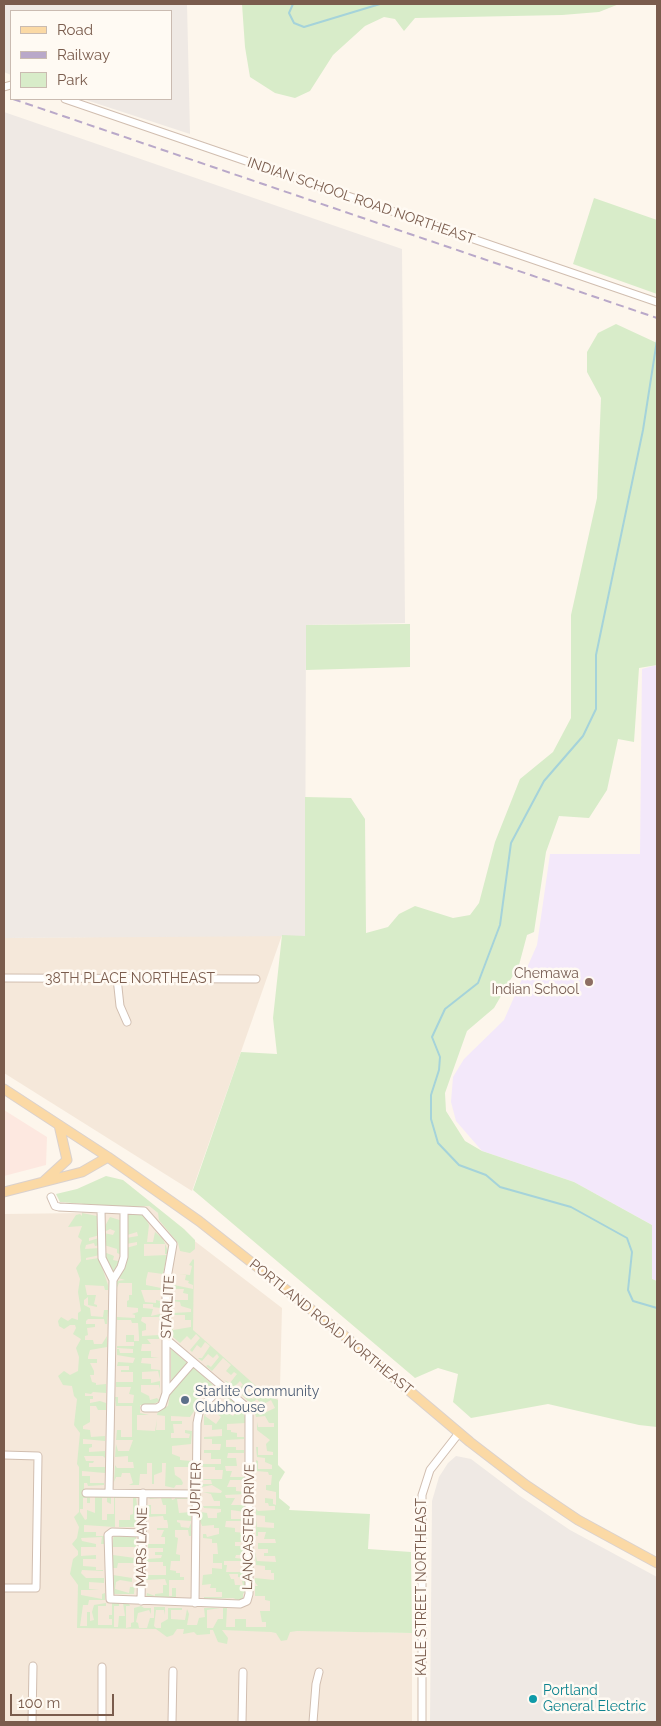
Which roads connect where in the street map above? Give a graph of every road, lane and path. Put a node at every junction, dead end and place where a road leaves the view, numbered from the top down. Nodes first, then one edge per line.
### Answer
1 (68, 100) edge
2 (657, 302) edge
3 (4, 978) edge
4 (117, 978) junction
5 (256, 979) dead end
6 (127, 1022) dead end
7 (4, 1089) edge
8 (59, 1125) junction
9 (108, 1157) junction
10 (41, 1184) junction
11 (4, 1192) edge
12 (51, 1197) dead end
13 (102, 1210) junction
14 (124, 1211) junction
15 (113, 1280) junction
16 (166, 1339) junction
17 (193, 1362) junction
18 (221, 1387) junction
19 (166, 1394) junction
20 (145, 1408) dead end
21 (459, 1433) junction
22 (4, 1456) edge
23 (86, 1493) dead end
24 (109, 1493) junction
25 (142, 1493) junction
26 (196, 1494) junction
27 (142, 1533) junction
28 (657, 1563) edge
29 (4, 1588) edge
30 (141, 1601) junction
31 (195, 1603) junction
32 (33, 1666) dead end
33 (102, 1667) dead end
34 (173, 1671) dead end
35 (243, 1672) dead end
36 (319, 1672) dead end
37 (32, 1722) edge
38 (102, 1722) edge
39 (172, 1722) edge
40 (242, 1722) edge
41 (313, 1722) edge
42 (422, 1722) edge

1 - 2 street, INDIAN SCHOOL ROAD NORTHEAST
3 - 4 street, 38TH PLACE NORTHEAST
4 - 5 street, 38TH PLACE NORTHEAST
4 - 6 street
7 - 8 main road, PORTLAND ROAD NORTHEAST
8 - 9 main road, PORTLAND ROAD NORTHEAST
8 - 10 main road
9 - 10 main road
9 - 21 main road, PORTLAND ROAD NORTHEAST
10 - 11 main road
12 - 13 street, STARLITE
13 - 14 street, STARLITE
13 - 15 street
14 - 15 street
14 - 16 street, STARLITE
15 - 24 street
16 - 17 street, LANCASTER DRIVE
16 - 19 street, STARLITE
17 - 18 street, LANCASTER DRIVE
17 - 19 street
18 - 26 street, JUPITER
18 - 31 street, LANCASTER DRIVE
19 - 20 street
21 - 28 main road, PORTLAND ROAD NORTHEAST
21 - 42 street, KALE STREET NORTHEAST
22 - 29 street
23 - 24 street
24 - 25 street
25 - 26 street
25 - 27 street, MARS LANE
26 - 31 street, JUPITER
27 - 30 street, MARS LANE
27 - 30 street, LANCASTER DRIVE
30 - 31 street, LANCASTER DRIVE
32 - 37 street
33 - 38 street
34 - 39 street
35 - 40 street
36 - 41 street

